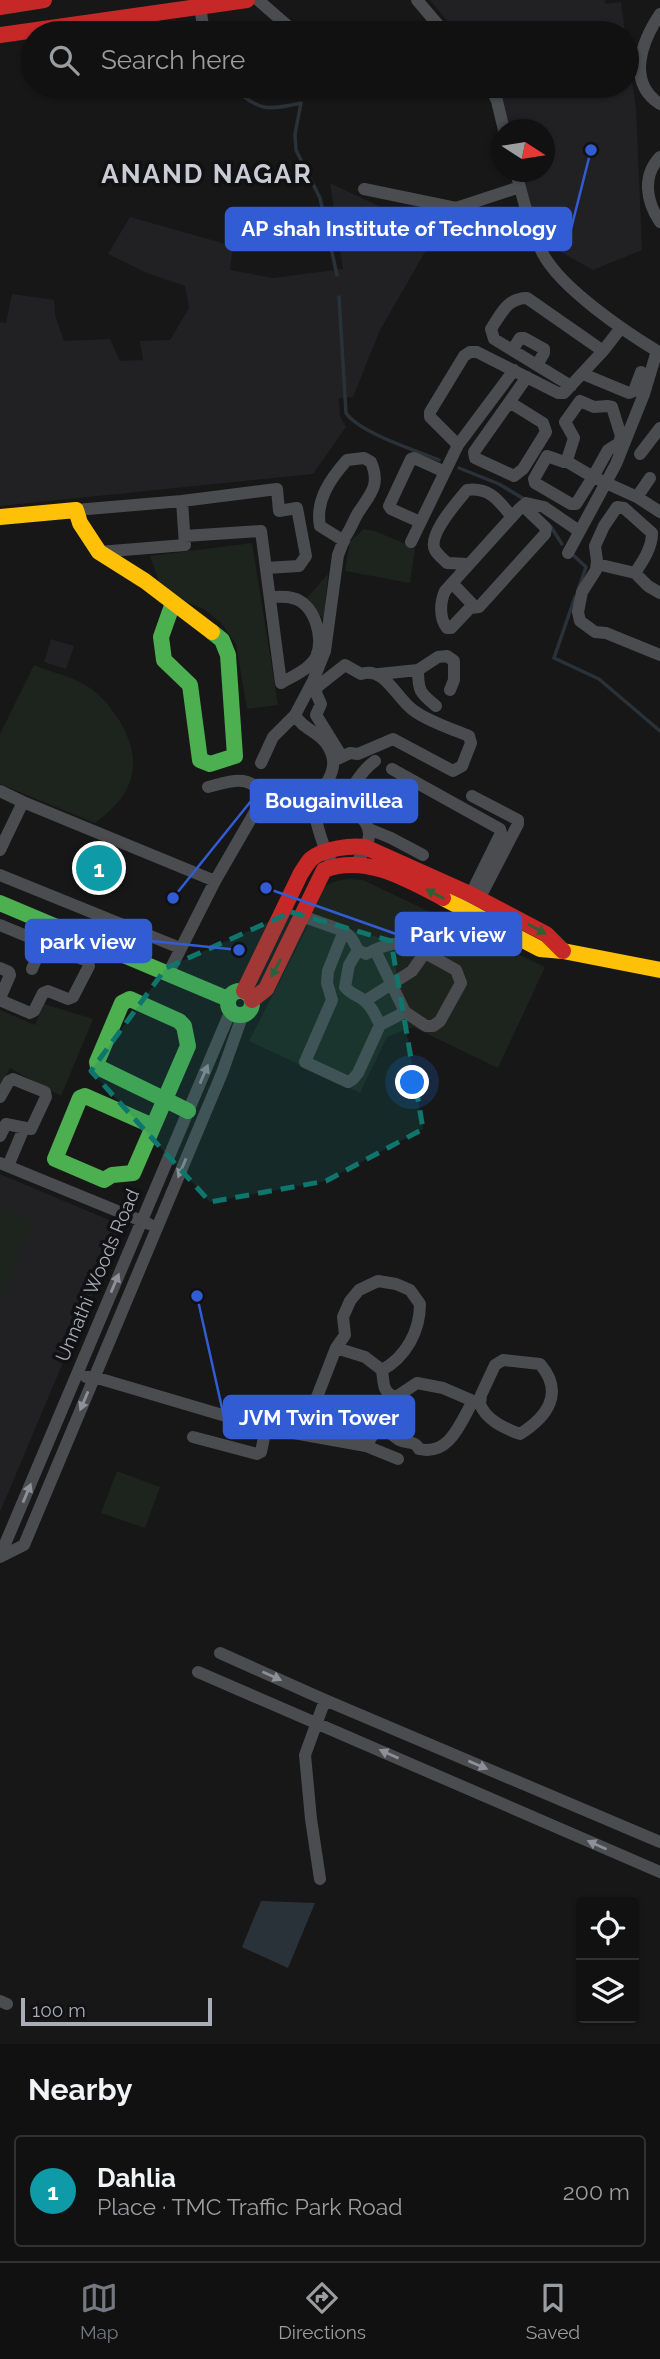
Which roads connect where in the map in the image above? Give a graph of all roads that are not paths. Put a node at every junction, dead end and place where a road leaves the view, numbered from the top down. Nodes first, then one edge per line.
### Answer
1 (44, 0) edge
2 (247, 0) edge
3 (258, 0) edge
4 (416, 0) edge
5 (200, 6) junction
6 (0, 7) edge
7 (660, 14) edge
8 (97, 21) edge
9 (202, 21) edge
10 (282, 21) edge
11 (434, 21) edge
12 (21, 32) edge
13 (0, 35) edge
14 (494, 98) edge
15 (660, 104) edge
16 (501, 119) edge
17 (660, 157) edge
18 (519, 182) edge
19 (520, 187) junction
20 (364, 188) dead end
21 (660, 222) edge
22 (620, 329) junction
23 (603, 351) junction
24 (659, 352) edge
25 (514, 370) junction
26 (583, 374) junction
27 (527, 377) junction
28 (571, 386) junction
29 (639, 393) junction
30 (511, 403) junction
31 (660, 428) edge
32 (458, 445) junction
33 (640, 454) dead end
34 (566, 461) junction
35 (445, 472) junction
36 (593, 477) junction
37 (650, 478) dead end
38 (606, 483) junction
39 (637, 497) junction
40 (182, 501) junction
41 (523, 506) junction
42 (76, 510) junction
43 (660, 512) edge
44 (0, 517) edge
45 (512, 517) junction
46 (586, 517) junction
47 (420, 522) junction
48 (604, 526) junction
49 (579, 531) junction
50 (185, 536) junction
51 (344, 541) junction
52 (411, 542) dead end
53 (99, 552) junction
54 (568, 552) dead end
55 (469, 564) junction
56 (597, 564) junction
57 (266, 568) junction
58 (635, 573) junction
59 (452, 583) junction
60 (660, 593) edge
61 (270, 597) junction
62 (173, 603) junction
63 (475, 607) junction
64 (660, 655) edge
65 (418, 670) junction
66 (379, 674) junction
67 (418, 687) junction
68 (450, 690) dead end
69 (409, 706) junction
70 (436, 706) dead end
71 (295, 715) junction
72 (324, 735) junction
73 (338, 759) junction
74 (375, 761) dead end
75 (261, 763) dead end
76 (392, 769) dead end
77 (208, 787) dead end
78 (0, 791) edge
79 (472, 796) dead end
80 (23, 802) junction
81 (369, 829) junction
82 (365, 847) junction
83 (0, 850) edge
84 (318, 855) junction
85 (423, 855) dead end
86 (356, 864) junction
87 (329, 868) junction
88 (0, 875) edge
89 (215, 881) junction
90 (0, 903) edge
91 (471, 904) junction
92 (302, 916) junction
93 (0, 925) edge
94 (344, 931) junction
95 (43, 943) junction
96 (180, 948) junction
97 (358, 950) junction
98 (376, 950) junction
99 (424, 954) junction
100 (0, 968) edge
101 (32, 969) dead end
102 (660, 970) edge
103 (168, 974) junction
104 (391, 983) junction
105 (365, 1001) junction
106 (240, 1003) junction
107 (405, 1012) junction
108 (380, 1025) junction
109 (0, 1097) edge
110 (164, 1099) junction
111 (188, 1111) junction
112 (153, 1126) junction
113 (24, 1128) junction
114 (0, 1136) edge
115 (55, 1159) junction
116 (4, 1165) edge
117 (45, 1181) junction
118 (141, 1221) junction
119 (157, 1227) junction
120 (336, 1348) junction
121 (382, 1370) junction
122 (94, 1377) junction
123 (75, 1378) junction
124 (396, 1397) junction
125 (476, 1403) junction
126 (312, 1411) junction
127 (379, 1424) junction
128 (266, 1428) junction
129 (303, 1433) junction
130 (193, 1437) dead end
131 (366, 1447) junction
132 (398, 1459) dead end
133 (0, 1556) edge
134 (220, 1653) dead end
135 (198, 1672) dead end
136 (325, 1700) junction
137 (317, 1723) junction
138 (660, 1843) edge
139 (660, 1872) edge
140 (320, 1879) dead end

1 - 6 street
2 - 5 street
3 - 10 street
4 - 11 street
5 - 8 street
5 - 9 street
7 - 15 street
12 - 13 street
14 - 16 street
17 - 21 street
18 - 19 street
19 - 20 street
19 - 22 street
22 - 23 street
22 - 24 street
23 - 26 street
23 - 28 street
24 - 29 street
25 - 27 street
25 - 32 street
25 - 32 street
26 - 28 street
26 - 29 street
27 - 28 street
27 - 30 street
29 - 38 street
30 - 30 street
31 - 33 street
32 - 35 street
34 - 36 street
34 - 36 street
34 - 36 street
35 - 47 street
35 - 47 street
36 - 38 street
37 - 39 street
38 - 39 street
38 - 46 street
39 - 43 street
40 - 42 street
40 - 50 street
40 - 57 street
41 - 45 street
41 - 49 street
41 - 63 street
42 - 44 street
42 - 53 street
45 - 55 street
45 - 55 street
46 - 48 street
46 - 49 street
47 - 52 street
48 - 56 street
48 - 58 street
49 - 54 street
50 - 53 street
50 - 57 street
51 - 51 street
51 - 71 street
53 - 62 street
55 - 59 street
56 - 58 street
56 - 64 street
57 - 61 street
58 - 60 street
59 - 63 street
59 - 63 street
61 - 61 street
62 - 62 street
65 - 66 street
65 - 67 street
65 - 68 street
66 - 69 street
66 - 72 street
67 - 69 street
67 - 70 street
69 - 73 street
71 - 72 street
71 - 75 street
72 - 73 street
73 - 84 street
74 - 81 street
76 - 91 street
77 - 89 street
78 - 80 street
79 - 91 street
80 - 83 street
80 - 89 street
81 - 82 street
81 - 85 street
82 - 84 street
82 - 86 street
82 - 91 street
84 - 87 street
84 - 106 street
86 - 87 street
91 -> 86 street
87 - 92 street
88 - 96 street
89 - 96 street
90 - 103 street
91 - 102 street
92 - 94 street
92 -> 106 street
93 - 95 street
94 - 97 street
94 - 108 street
95 - 100 street
95 - 101 street
96 - 103 street
97 - 98 street
97 - 105 street
98 - 99 street
98 - 104 street
99 - 104 street
99 - 107 street
103 - 106 street
104 - 105 street
104 - 107 street
105 - 108 street
111 -> 106 street, Unnathi Woods Road
106 -> 119 street, Unnathi Woods Road
107 - 108 street
109 - 113 street
110 - 110 street
110 - 111 street
110 - 112 street
111 - 118 street, Unnathi Woods Road
112 - 115 street
112 - 115 street
113 - 114 street
113 - 116 street
115 - 117 street
116 - 117 street
117 - 118 street
118 - 119 street
123 -> 118 street, Unnathi Woods Road
119 - 122 street, Unnathi Woods Road
120 - 121 street
120 - 121 street
120 - 126 street
121 - 124 street
122 - 123 street
122 - 128 street
122 -> 133 street, Unnathi Woods Road
133 -> 123 street, Unnathi Woods Road
124 - 125 street
124 - 127 street
125 - 125 street
125 - 127 street
126 - 127 street
126 - 129 street
127 - 131 street
128 - 129 street
128 - 130 street
129 - 131 street
131 - 132 street
134 -> 136 street
135 - 137 street
136 - 137 street
136 -> 138 street
139 -> 137 street
137 - 140 street

